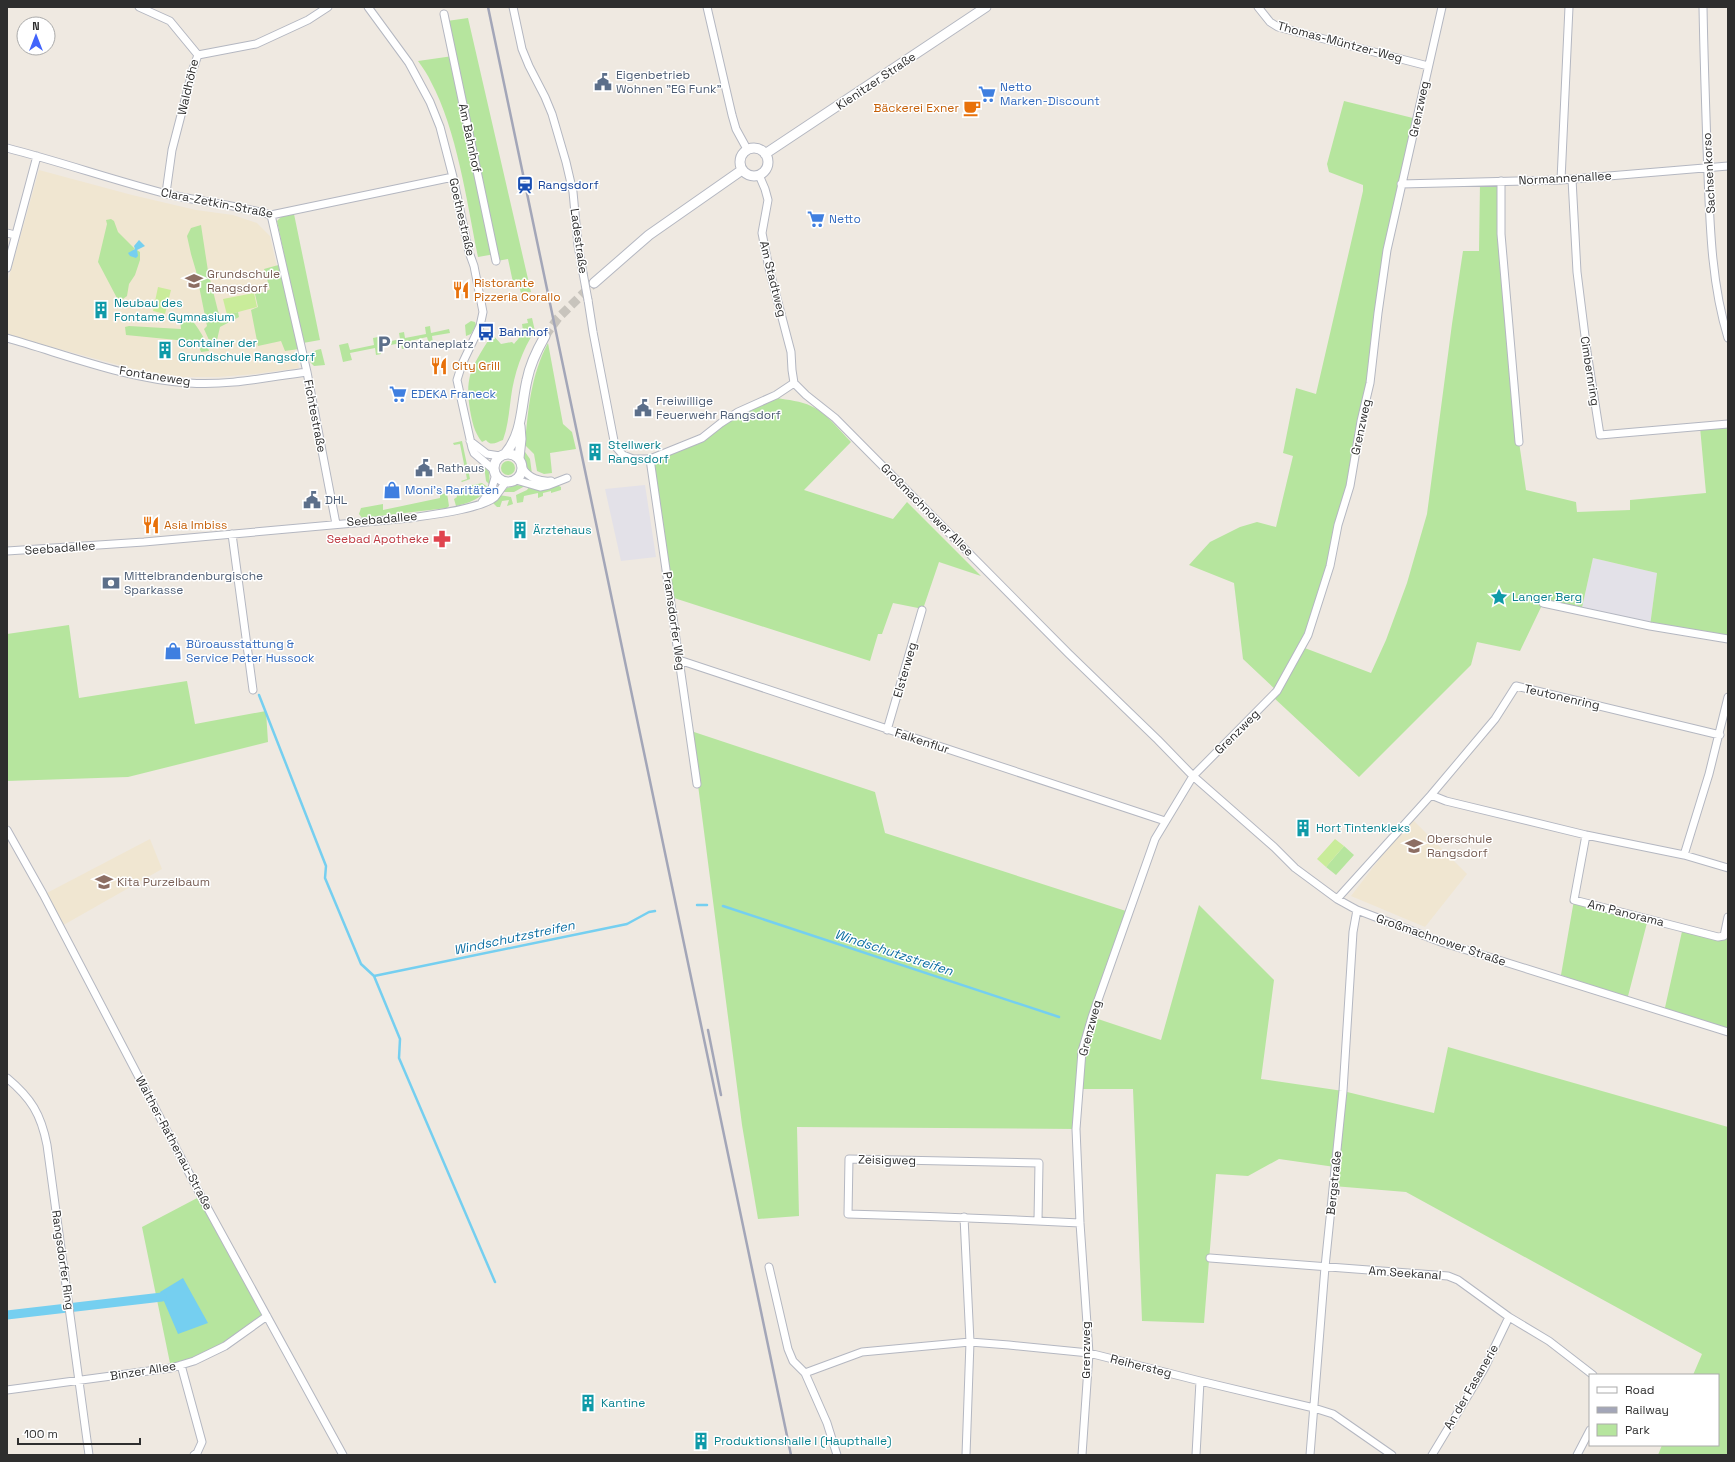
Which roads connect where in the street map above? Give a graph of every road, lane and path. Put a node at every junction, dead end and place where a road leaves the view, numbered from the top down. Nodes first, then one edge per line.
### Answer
1 (139, 7) edge
2 (328, 7) edge
3 (368, 7) edge
4 (513, 7) edge
5 (707, 7) edge
6 (986, 7) edge
7 (1258, 7) edge
8 (1442, 7) edge
9 (1569, 7) edge
10 (1703, 7) edge
11 (444, 14) dead end
12 (198, 55) junction
13 (1428, 66) junction
14 (7, 148) edge
15 (747, 149) junction
16 (765, 154) junction
17 (37, 156) junction
18 (1728, 166) edge
19 (1708, 168) junction
20 (742, 170) junction
21 (759, 175) junction
22 (453, 177) junction
23 (1572, 179) junction
24 (1561, 180) junction
25 (1501, 181) junction
26 (1401, 184) junction
27 (166, 193) junction
28 (271, 216) junction
29 (7, 233) edge
30 (15, 235) junction
31 (496, 262) dead end
32 (7, 268) edge
33 (594, 283) tunnel mouth
34 (545, 336) tunnel mouth
35 (7, 338) edge
36 (1728, 338) edge
37 (307, 372) junction
38 (794, 383) junction
39 (1728, 424) edge
40 (520, 426) junction
41 (470, 441) junction
42 (1519, 442) dead end
43 (503, 455) junction
44 (519, 458) junction
45 (650, 459) junction
46 (523, 468) junction
47 (495, 472) junction
48 (567, 478) dead end
49 (516, 480) junction
50 (559, 481) junction
51 (506, 482) junction
52 (482, 502) junction
53 (336, 524) junction
54 (232, 534) junction
55 (7, 552) edge
56 (1543, 603) dead end
57 (922, 610) dead end
58 (1728, 639) edge
59 (679, 660) junction
60 (253, 690) dead end
61 (1728, 697) edge
62 (887, 730) junction
63 (1720, 735) junction
64 (1193, 776) junction
65 (697, 784) dead end
66 (1431, 795) junction
67 (1165, 821) junction
68 (7, 830) edge
69 (1586, 835) junction
70 (1684, 855) junction
71 (1728, 868) edge
72 (1337, 899) junction
73 (1357, 910) junction
74 (1728, 917) edge
75 (1728, 1032) edge
76 (7, 1078) edge
77 (964, 1217) junction
78 (1038, 1220) junction
79 (1080, 1222) junction
80 (1210, 1258) dead end
81 (769, 1266) dead end
82 (1326, 1268) junction
83 (267, 1316) junction
84 (1509, 1317) junction
85 (970, 1342) junction
86 (1089, 1353) junction
87 (181, 1365) junction
88 (805, 1373) junction
89 (1591, 1374) edge
90 (79, 1380) junction
91 (1200, 1381) junction
92 (7, 1390) edge
93 (1314, 1408) junction
94 (1589, 1432) edge
95 (89, 1455) edge
96 (194, 1455) edge
97 (342, 1455) edge
98 (837, 1455) edge
99 (966, 1455) edge
100 (1082, 1455) edge
101 (1196, 1455) edge
102 (1310, 1455) edge
103 (1392, 1455) edge
104 (1432, 1455) edge
105 (1577, 1455) edge

1 - 12 street, Waldhöhe
2 - 12 street
3 - 22 street, Goethestraße
4 - 45 street, Ladestraße, bridge
5 - 15 street
6 - 16 street, Kienitzer Straße
7 - 13 street, Thomas-Müntzer-Weg
8 - 13 street, Grenzweg
9 - 24 street
10 - 19 street, Sachsenkorso
11 - 31 street, Am Bahnhof
12 - 27 street, Waldhöhe
13 - 26 street, Grenzweg
14 - 17 street, Clara-Zetkin-Straße
15 - 16 street
15 - 20 street
16 - 21 street
17 - 27 street, Clara-Zetkin-Straße
17 - 30 street
18 - 19 street, Normannenallee
19 - 23 street, Normannenallee
19 - 36 street, Sachsenkorso
20 - 21 street
20 - 33 street
21 - 38 street, Am Stadtweg
22 - 28 street, Clara-Zetkin-Straße
22 - 41 street, Goethestraße
23 - 24 street, Normannenallee
23 - 39 street, Cimbernring
24 - 25 street, Normannenallee
25 - 26 street, Normannenallee
25 - 42 street
26 - 64 street, Grenzweg
27 - 28 street, Clara-Zetkin-Straße
28 - 37 street, Fichtestraße
29 - 30 street
30 - 32 street
34 - 40 street
35 - 37 street, Fontaneweg
37 - 53 street, Fichtestraße
38 - 45 street
38 - 64 street, Großmachnower Allee
40 - 43 street
40 - 44 street
41 - 43 street
41 - 47 street, Goethestraße
43 - 44 street
43 - 47 street
44 - 46 street
45 - 59 street, Pramsdorfer Weg
46 - 49 street
46 - 50 street
47 - 51 street
47 - 52 street
48 - 50 street
49 - 50 street
49 - 51 street
51 - 52 street, Seebadallee
52 - 53 street, Seebadallee
53 - 54 street, Seebadallee
54 - 55 street, Seebadallee
54 - 60 street
56 - 58 street
57 - 62 street, Elsterweg
59 - 62 street, Falkenflur
59 - 65 street, Pramsdorfer Weg
61 - 63 street
62 - 67 street, Falkenflur
63 - 66 street, Teutonenring
63 - 70 street
64 - 67 street, Grenzweg
64 - 72 street, Großmachnower Straße
66 - 69 street
66 - 72 street, Teutonenring
67 - 79 street, Grenzweg
68 - 83 street, Walther-Rathenau-Straße
69 - 70 street
69 - 74 street, Am Panorama
70 - 71 street
72 - 73 street, Großmachnower Straße
73 - 75 street, Großmachnower Straße
73 - 82 street, Bergstraße
76 - 90 street, Rangsdorfer Ring
77 - 78 street, Zeisigweg
77 - 78 street, Zeisigweg
77 - 85 street
78 - 79 street, Zeisigweg
79 - 86 street, Grenzweg
80 - 82 street, Am Seekanal
81 - 88 street
82 - 84 street, Am Seekanal
82 - 93 street, Bergstraße
83 - 87 street, Binzer Allee
83 - 97 street, Walther-Rathenau-Straße
84 - 89 street, Am Seekanal
84 - 104 street, An der Fasanerie
85 - 86 street, Reihersteg
85 - 88 street, Reihersteg
85 - 99 street
86 - 91 street, Reihersteg
86 - 100 street, Grenzweg
87 - 90 street, Binzer Allee
87 - 96 street
88 - 98 street
90 - 92 street, Binzer Allee
90 - 95 street, Rangsdorfer Ring
91 - 93 street, Reihersteg
91 - 101 street
93 - 102 street, Bergstraße
93 - 103 street, Reihersteg
94 - 105 street

